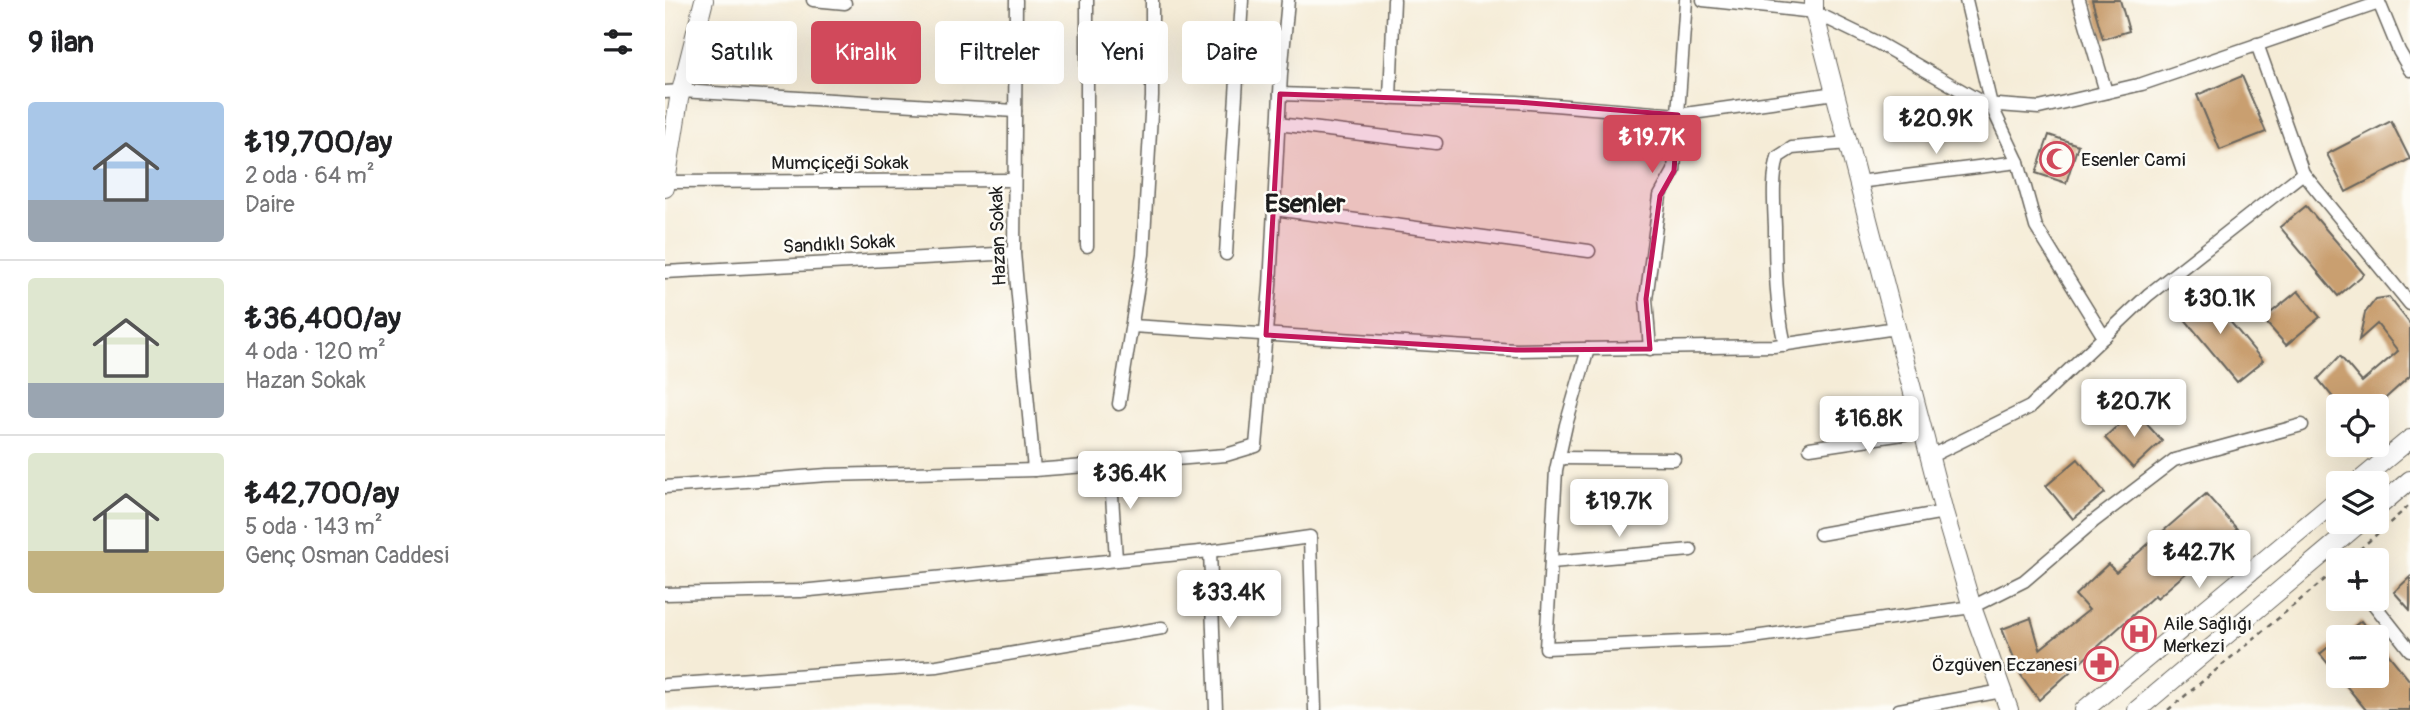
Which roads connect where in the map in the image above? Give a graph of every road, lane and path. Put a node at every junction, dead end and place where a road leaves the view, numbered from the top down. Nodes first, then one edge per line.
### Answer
1 (704, 0) edge
2 (813, 0) edge
3 (1016, 0) edge
4 (1087, 0) edge
5 (1152, 0) edge
6 (1242, 0) edge
7 (1288, 0) edge
8 (1394, 0) edge
9 (1686, 0) edge
10 (1703, 0) edge
11 (1966, 0) edge
12 (2079, 0) edge
13 (2378, 1) edge
14 (845, 3) dead end
15 (1814, 6) edge
16 (2257, 44) junction
17 (2410, 70) edge
18 (673, 92) edge
19 (2106, 92) junction
20 (1835, 93) junction
21 (1280, 94) junction
22 (1390, 98) junction
23 (1991, 105) junction
24 (1015, 111) junction
25 (1678, 116) junction
26 (1278, 124) junction
27 (1436, 143) dead end
28 (1848, 143) junction
29 (2018, 162) junction
30 (2303, 173) junction
31 (1014, 180) junction
32 (666, 182) edge
33 (1858, 182) junction
34 (665, 188) edge
35 (1274, 209) junction
36 (1087, 246) dead end
37 (1589, 251) dead end
38 (1014, 253) junction
39 (1226, 254) dead end
40 (665, 272) edge
41 (2410, 304) edge
42 (1132, 326) junction
43 (1896, 328) junction
44 (1266, 335) junction
45 (2104, 337) junction
46 (1785, 345) junction
47 (1588, 349) junction
48 (1650, 349) junction
49 (1119, 404) dead end
50 (2302, 425) dead end
51 (1923, 431) junction
52 (2410, 439) edge
53 (1810, 448) dead end
54 (1929, 457) junction
55 (1559, 458) junction
56 (1674, 459) dead end
57 (1110, 464) junction
58 (1034, 470) junction
59 (2371, 471) edge
60 (2410, 480) edge
61 (665, 487) edge
62 (2389, 498) edge
63 (2410, 505) edge
64 (2326, 509) edge
65 (1944, 512) junction
66 (1820, 534) dead end
67 (2351, 534) edge
68 (2339, 548) edge
69 (2362, 548) edge
70 (1691, 550) dead end
71 (1210, 551) junction
72 (1116, 559) junction
73 (2326, 560) edge
74 (1551, 562) junction
75 (2326, 579) edge
76 (665, 594) edge
77 (1972, 607) junction
78 (2379, 611) edge
79 (1162, 628) dead end
80 (2410, 650) edge
81 (665, 685) edge
82 (2002, 691) junction
83 (1216, 710) edge
84 (1315, 710) edge
85 (1899, 710) edge
86 (2009, 710) edge
87 (2084, 710) edge
88 (2137, 710) edge
89 (2168, 710) edge

1 - 18 street
2 - 14 street
3 - 24 street, Hazan Sokak
4 - 36 street
5 - 42 street
6 - 39 street
7 - 21 street
8 - 22 street
9 - 25 street
10 - 15 street
11 - 23 street
12 - 19 street
13 - 16 street
13 - 17 street
15 - 20 street
15 - 23 street
16 - 19 street
16 - 30 street
18 - 24 street
18 - 32 street
19 - 23 street
20 - 25 street
20 - 28 street
21 - 22 street
21 - 26 street
22 - 25 street
23 - 29 street
24 - 31 street, Hazan Sokak
25 - 48 street
26 - 27 street
26 - 35 street
28 - 33 street
28 - 46 street
29 - 33 street
29 - 45 street
30 - 41 street
30 - 45 street
31 - 32 street, Mumçiçeği Sokak
31 - 38 street, Hazan Sokak
32 - 34 street
33 - 43 street
35 - 37 street
35 - 44 street
38 - 40 street, Sandıklı Sokak
38 - 58 street, Hazan Sokak
42 - 44 street
42 - 49 street
43 - 46 street
43 - 51 street
44 - 47 street
44 - 57 street
45 - 54 street
46 - 48 street
47 - 48 street
47 - 55 street
50 - 77 street
51 - 53 street
51 - 54 street
52 - 59 street
54 - 65 street
55 - 56 street
55 - 74 street
57 - 58 street
57 - 72 street
58 - 61 street
60 - 62 street
63 - 69 path
64 - 87 street
65 - 66 street
65 - 77 street
67 - 68 street
70 - 74 street
71 - 72 street
71 - 83 street
71 - 84 street
72 - 76 street
73 - 88 street
74 - 77 street
75 - 89 path
77 - 82 street
78 - 80 street
79 - 81 street
82 - 85 street
82 - 86 street

